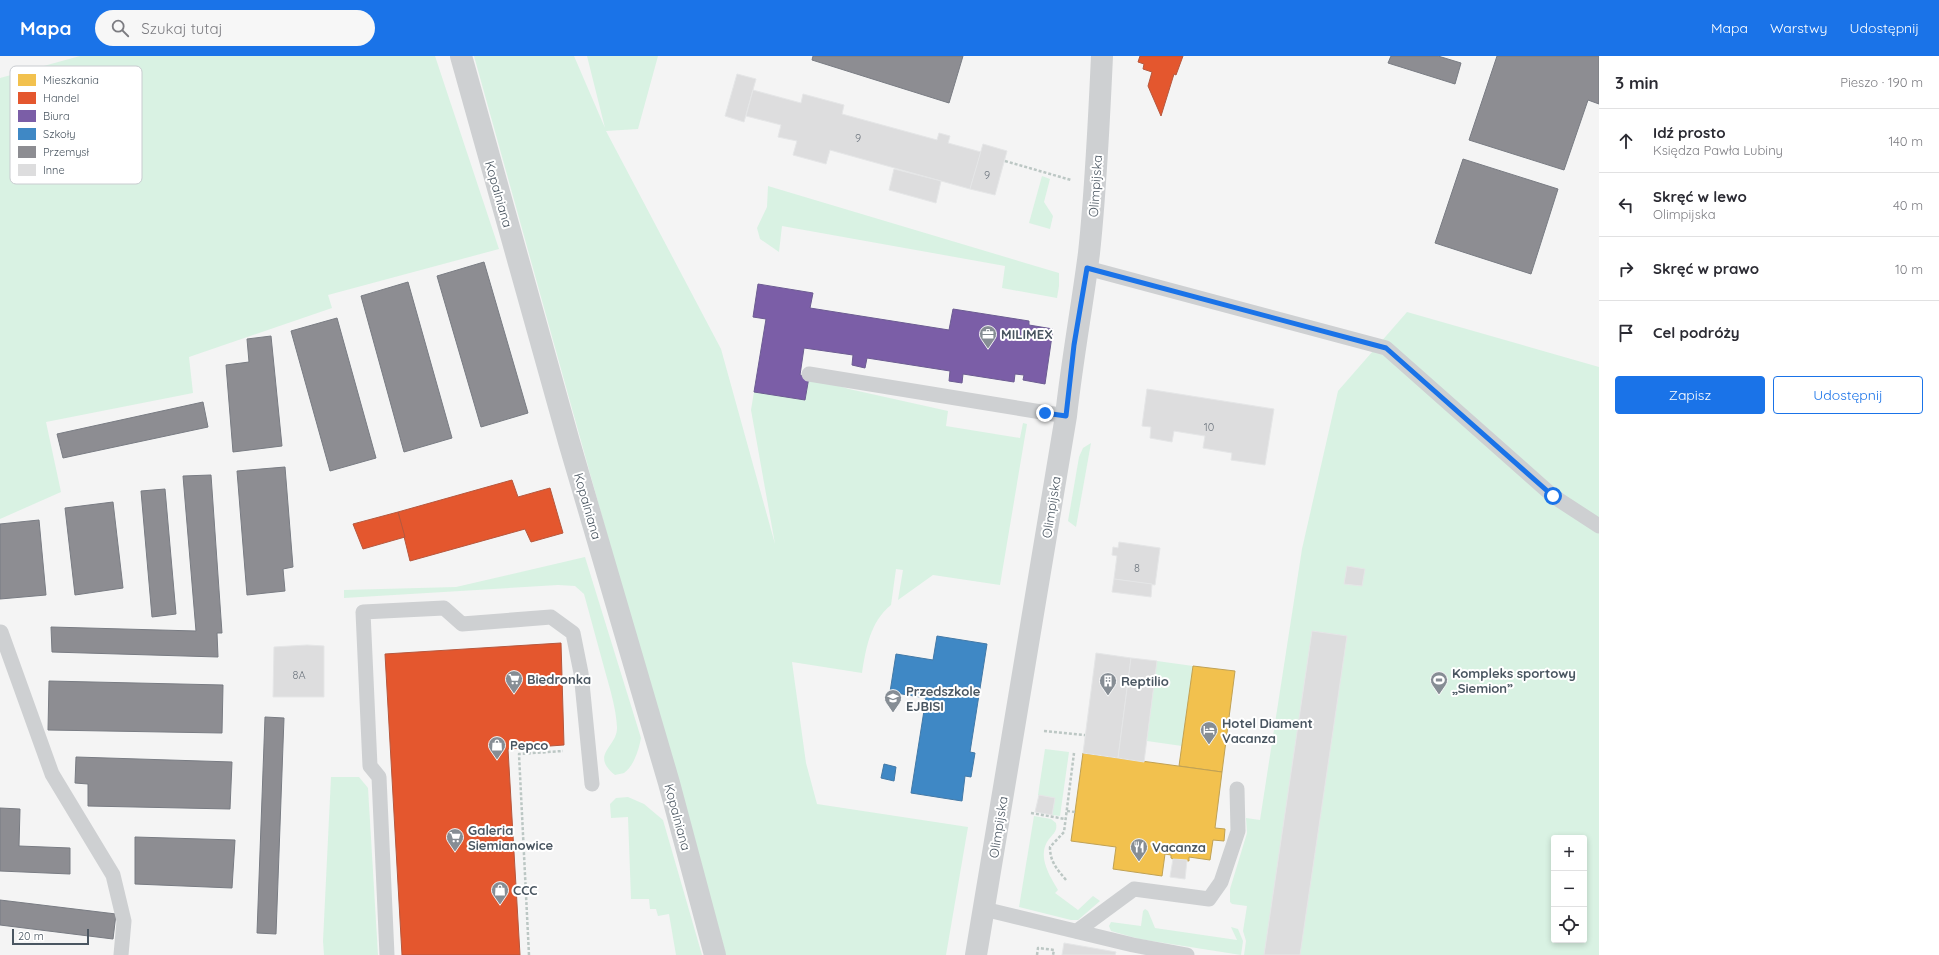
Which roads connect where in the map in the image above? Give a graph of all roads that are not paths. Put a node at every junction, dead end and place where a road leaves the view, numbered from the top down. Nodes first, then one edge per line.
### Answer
1 (461, 56) edge
2 (1102, 56) edge
3 (1087, 268) junction
4 (809, 374) dead end
5 (1066, 416) junction
6 (1599, 526) edge
7 (1, 632) dead end
8 (592, 784) dead end
9 (1237, 789) dead end
10 (984, 909) junction
11 (1077, 931) junction
12 (121, 955) edge
13 (387, 955) edge
14 (715, 955) edge
15 (976, 955) edge
16 (1187, 955) edge

1 - 14 street, Kopalniana
2 - 3 street, Olimpijska
3 - 5 street, Olimpijska
3 - 6 lane
4 - 5 lane
5 - 10 street, Olimpijska
7 - 12 lane
8 - 13 lane
9 - 11 lane
10 - 11 lane
10 - 15 street, Olimpijska
11 - 16 lane

